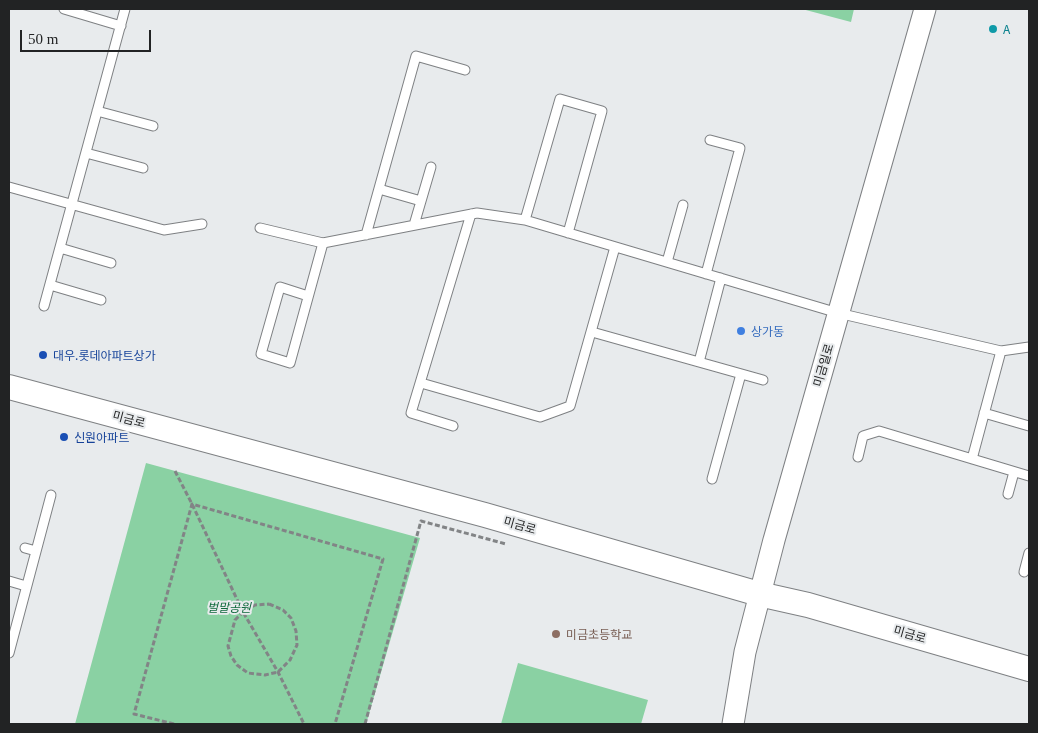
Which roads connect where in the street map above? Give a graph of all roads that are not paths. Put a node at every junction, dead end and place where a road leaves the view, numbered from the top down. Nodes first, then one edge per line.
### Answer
1 (64, 9) edge
2 (125, 9) edge
3 (925, 9) edge
4 (121, 26) junction
5 (465, 70) dead end
6 (97, 111) junction
7 (153, 126) dead end
8 (710, 140) dead end
9 (86, 153) junction
10 (430, 167) dead end
11 (143, 168) dead end
12 (9, 187) edge
13 (379, 189) junction
14 (421, 201) junction
15 (71, 205) junction
16 (683, 205) dead end
17 (471, 214) junction
18 (525, 220) junction
19 (202, 224) dead end
20 (414, 225) junction
21 (260, 228) dead end
22 (568, 233) junction
23 (366, 234) junction
24 (323, 244) junction
25 (615, 247) junction
26 (60, 248) junction
27 (667, 262) junction
28 (111, 263) dead end
29 (706, 274) junction
30 (721, 278) junction
31 (50, 285) junction
32 (308, 296) junction
33 (102, 300) dead end
34 (44, 306) dead end
35 (838, 313) junction
36 (592, 332) junction
37 (1029, 347) edge
38 (1002, 351) junction
39 (699, 362) junction
40 (741, 374) junction
41 (763, 380) dead end
42 (421, 383) junction
43 (9, 386) edge
44 (984, 413) junction
45 (453, 426) dead end
46 (1029, 426) edge
47 (858, 457) dead end
48 (972, 459) junction
49 (1014, 472) junction
50 (1029, 476) edge
51 (712, 479) dead end
52 (1008, 494) dead end
53 (51, 495) dead end
54 (25, 548) dead end
55 (36, 551) junction
56 (1029, 553) edge
57 (1024, 572) dead end
58 (9, 581) edge
59 (26, 586) junction
60 (760, 594) junction
61 (9, 614) edge
62 (18, 617) junction
63 (9, 653) edge
64 (1029, 669) edge
65 (732, 724) edge

1 - 4 lane
2 - 4 lane
3 - 35 street, 미금일로
4 - 6 lane
5 - 13 lane
6 - 7 lane
6 - 9 lane
8 - 29 lane
9 - 11 lane
9 - 15 lane
10 - 14 lane
12 - 15 lane
13 - 14 lane
13 - 23 lane
14 - 20 lane
15 - 19 lane
15 - 26 lane
16 - 27 lane
17 - 18 lane
17 - 20 lane
17 - 42 lane
18 - 22 lane
18 - 22 lane
20 - 23 lane
21 - 24 lane
22 - 25 lane
23 - 24 lane
24 - 32 lane
25 - 27 lane
25 - 36 lane
26 - 28 lane
26 - 31 lane
27 - 29 lane
29 - 30 lane
30 - 35 lane
30 - 39 lane
31 - 33 lane
31 - 34 lane
32 - 32 lane
35 - 38 lane
35 - 60 street, 미금일로
36 - 39 lane
36 - 42 lane
37 - 38 lane
38 - 44 lane
39 - 40 lane
40 - 41 lane
40 - 51 lane
42 - 45 lane
43 - 60 main road, 미금로
44 - 46 lane
44 - 48 lane
47 - 48 lane
48 - 49 lane
49 - 50 lane
49 - 52 lane
53 - 55 lane
54 - 55 lane
55 - 59 lane
56 - 57 lane
58 - 59 lane
59 - 62 lane
60 - 64 main road, 미금로
60 - 65 street, 미금일로
61 - 62 lane
62 - 63 lane

